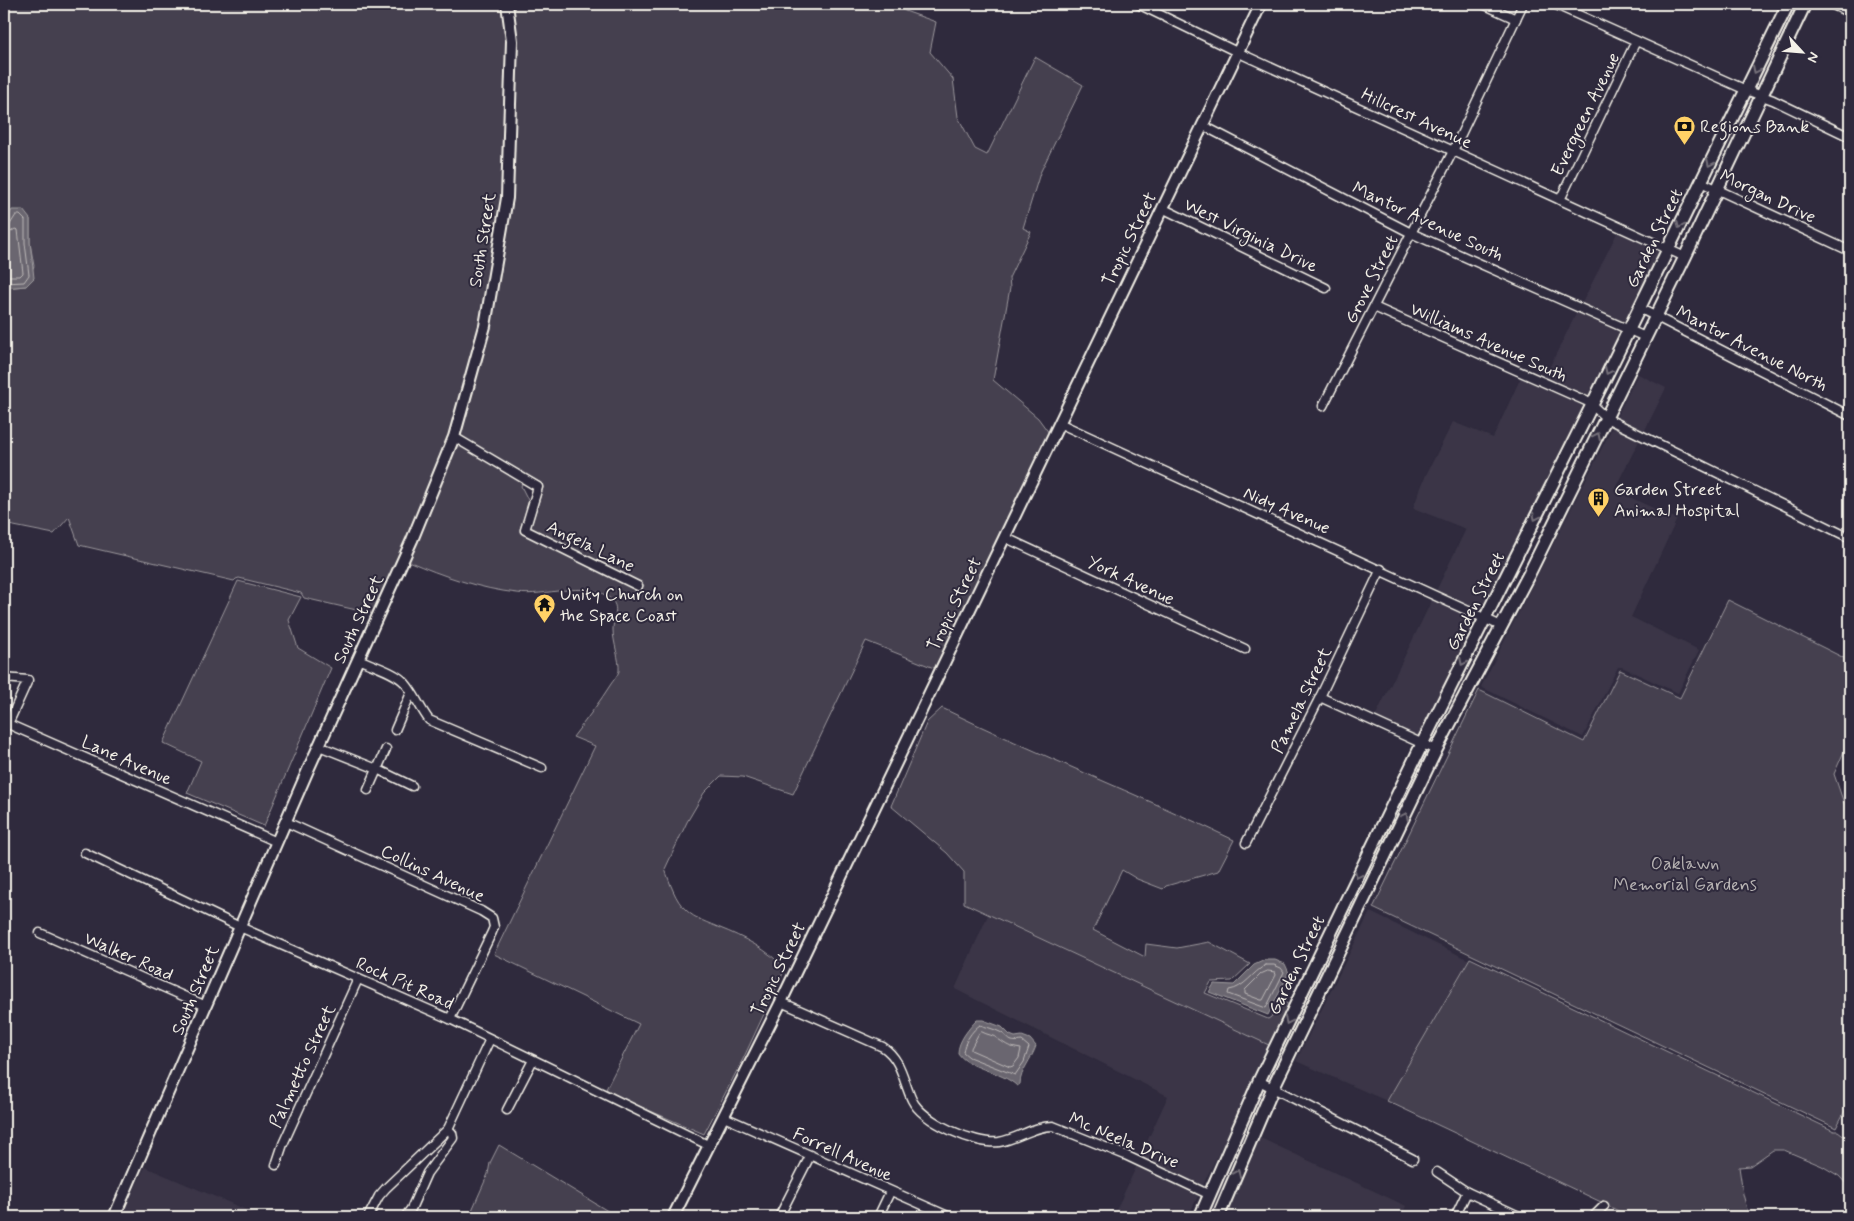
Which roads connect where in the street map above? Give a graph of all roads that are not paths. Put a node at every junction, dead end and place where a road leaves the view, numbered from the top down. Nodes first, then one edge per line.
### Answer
1 (507, 4) edge
2 (1138, 4) edge
3 (1261, 4) edge
4 (1483, 4) edge
5 (1523, 4) edge
6 (1554, 4) edge
7 (1788, 4) edge
8 (1805, 4) edge
9 (1831, 4) edge
10 (1850, 13) edge
11 (1516, 19) junction
12 (1636, 41) junction
13 (1237, 52) junction
14 (1746, 90) junction
15 (1762, 97) junction
16 (1202, 125) junction
17 (1850, 137) edge
18 (1453, 151) junction
19 (1701, 182) junction
20 (1717, 189) junction
21 (1560, 200) junction
22 (1162, 208) junction
23 (1411, 232) junction
24 (1668, 249) junction
25 (1850, 251) edge
26 (1685, 257) junction
27 (1326, 288) dead end
28 (1374, 307) junction
29 (1639, 308) junction
30 (1655, 316) junction
31 (1629, 329) junction
32 (1645, 337) junction
33 (1592, 405) junction
34 (1323, 406) dead end
35 (1850, 416) edge
36 (1606, 418) junction
37 (1059, 423) junction
38 (454, 437) junction
39 (1554, 481) junction
40 (1574, 483) junction
41 (1004, 537) junction
42 (1850, 538) edge
43 (1381, 569) junction
44 (638, 586) dead end
45 (1486, 619) junction
46 (1501, 626) junction
47 (1245, 650) dead end
48 (358, 660) junction
49 (4, 678) edge
50 (1453, 684) junction
51 (411, 692) junction
52 (1468, 692) junction
53 (1320, 697) junction
54 (394, 730) dead end
55 (1422, 744) junction
56 (319, 746) junction
57 (386, 749) dead end
58 (1436, 750) junction
59 (542, 768) dead end
60 (377, 769) junction
61 (412, 786) dead end
62 (368, 790) dead end
63 (286, 822) junction
64 (1380, 831) junction
65 (1394, 838) junction
66 (277, 842) junction
67 (1246, 843) dead end
68 (85, 853) dead end
69 (240, 927) junction
70 (40, 933) dead end
71 (1316, 963) junction
72 (1330, 970) junction
73 (358, 979) junction
74 (780, 1002) junction
75 (206, 1006) junction
76 (450, 1019) junction
77 (490, 1039) junction
78 (533, 1060) junction
79 (1260, 1081) junction
80 (1273, 1088) junction
81 (507, 1110) dead end
82 (724, 1117) junction
83 (448, 1129) junction
84 (710, 1146) junction
85 (810, 1156) junction
86 (1413, 1159) dead end
87 (276, 1166) dead end
88 (1437, 1172) dead end
89 (890, 1192) junction
90 (1467, 1192) junction
91 (1210, 1195) junction
92 (1604, 1206) dead end
93 (114, 1217) edge
94 (368, 1217) edge
95 (405, 1217) edge
96 (673, 1217) edge
97 (779, 1217) edge
98 (878, 1217) edge
99 (950, 1217) edge
100 (1200, 1217) edge
101 (1218, 1217) edge
102 (1455, 1217) edge
103 (1521, 1217) edge
104 (1593, 1217) edge

1 - 38 street, South Street
2 - 13 street, Hillcrest Avenue
3 - 13 street, Tropic Street
4 - 11 street
5 - 11 street, Grove Street
6 - 12 street
7 -> 14 main road, Garden Street
8 - 15 main road, Garden Street
9 - 10 street
11 - 18 street, Grove Street
12 - 14 street
12 - 21 street, Evergreen Avenue
13 - 16 street, Tropic Street
13 - 18 street, Hillcrest Avenue
14 - 15 street
14 -> 19 main road, Garden Street
15 - 17 street
15 - 20 main road, Garden Street
16 - 22 street, Tropic Street
16 - 23 street, Mantor Avenue South
18 - 21 street, Hillcrest Avenue
18 - 23 street, Grove Street
19 - 20 street, Morgan Drive
19 -> 24 main road, Garden Street
20 - 25 street, Morgan Drive
20 - 26 main road, Garden Street
21 - 24 street, Hillcrest Avenue
22 - 27 street, West Virginia Drive
22 - 37 street, Tropic Street
23 - 28 street, Grove Street
23 - 31 street, Mantor Avenue South
24 - 26 street, Hillcrest Avenue
24 - 29 main road, Garden Street
26 - 30 main road, Garden Street
28 - 33 street, Williams Avenue South
28 - 34 street, Grove Street
29 - 30 street, Mantor Avenue North
29 - 31 main road, Garden Street
30 - 32 main road, Garden Street
30 - 35 street, Mantor Avenue North
31 - 32 street, Mantor Avenue South
31 -> 33 main road, Garden Street
32 - 36 main road, Garden Street
33 - 36 street, Williams Avenue South
33 - 39 main road, Garden Street
40 -> 36 main road, Garden Street
36 - 42 street, Williams Avenue South
37 - 41 street, Tropic Street
37 - 43 street, Nidy Avenue
38 - 44 street, Angela Lane
38 - 48 street, South Street
39 - 40 main road
39 -> 45 main road, Garden Street
40 - 46 main road, Garden Street
41 - 47 street, York Avenue
41 - 74 street, Tropic Street
43 - 45 street, Nidy Avenue
43 - 53 street, Pamela Street
45 - 46 street, Nidy Avenue
45 -> 50 main road, Garden Street
46 - 52 main road, Garden Street
48 - 51 street
48 - 56 street, South Street
49 - 66 street, Lane Avenue
50 - 52 street
50 - 55 main road, Garden Street
51 - 54 street
51 - 59 street
52 - 58 main road, Garden Street
53 - 55 street
53 - 67 street, Pamela Street
55 - 58 street
55 - 64 main road, Garden Street
56 - 60 street
56 - 63 street, South Street
57 - 60 street
65 -> 58 main road, Garden Street
60 - 61 street
60 - 62 street
63 - 66 street, South Street
63 - 76 street, Collins Avenue
64 - 65 street
64 -> 71 main road, Garden Street
65 - 72 main road, Garden Street
66 - 69 street, South Street
68 - 69 street, Rock Pit Road
69 - 73 street, Rock Pit Road
69 - 75 street, South Street
70 - 75 street, Walker Road
71 - 72 street
71 -> 79 main road, Garden Street
72 - 80 main road, Garden Street
73 - 76 street, Rock Pit Road
73 - 87 street, Palmetto Street
74 - 82 street, Tropic Street
74 - 91 street, Mc Neela Drive
75 - 93 street, South Street
76 - 77 street, Rock Pit Road
77 - 78 street, Rock Pit Road
77 - 83 street
78 - 81 street
78 - 84 street, Rock Pit Road
79 - 80 street
79 - 91 main road, Garden Street
80 - 86 street
101 -> 80 main road, Garden Street
82 - 84 street, Tropic Street
82 - 85 street, Forrell Avenue
83 - 94 street
83 - 95 street
84 - 96 street, Tropic Street
85 - 89 street, Forrell Avenue
85 - 97 street
88 - 90 street
89 - 98 street
89 - 99 street, Forrell Avenue
90 - 102 street
90 - 103 street
91 - 100 main road, Garden Street
92 - 104 street

